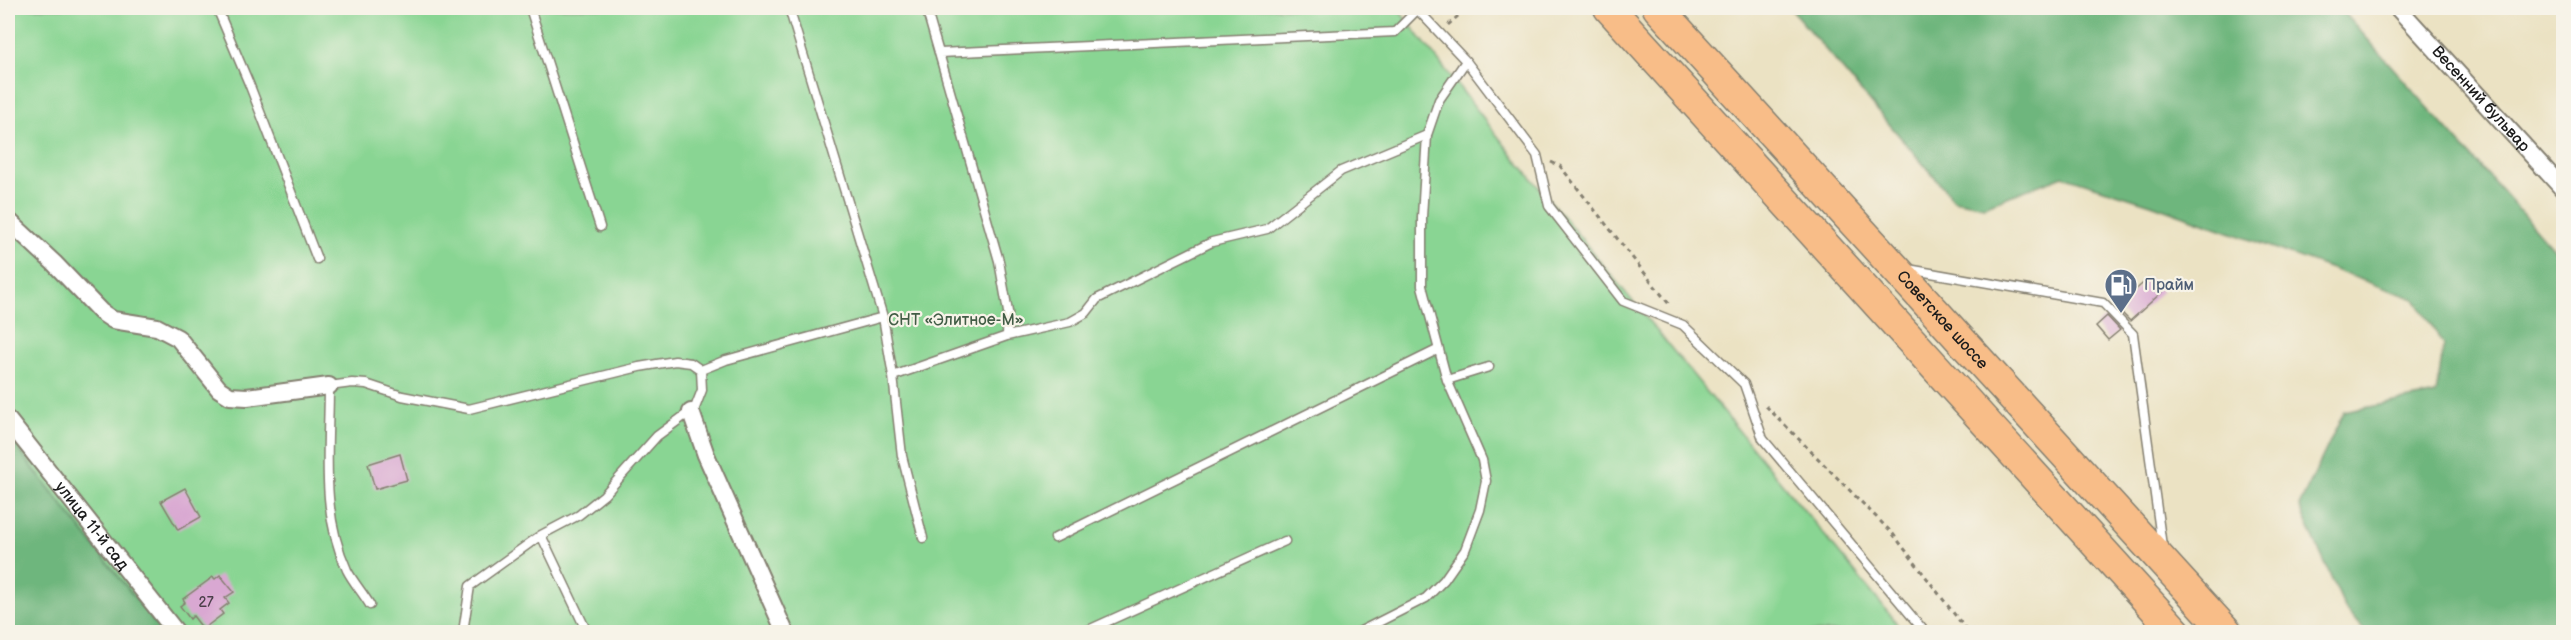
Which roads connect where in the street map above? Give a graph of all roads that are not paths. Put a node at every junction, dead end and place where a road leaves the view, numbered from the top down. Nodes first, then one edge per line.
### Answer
1 (217, 8) edge
2 (530, 8) edge
3 (789, 8) edge
4 (926, 8) edge
5 (1417, 8) edge
6 (1609, 8) edge
7 (1658, 8) edge
8 (2398, 8) edge
9 (940, 53) junction
10 (1466, 61) junction
11 (1427, 135) junction
12 (2563, 189) edge
13 (8, 220) edge
14 (600, 227) dead end
15 (317, 259) dead end
16 (1895, 267) junction
17 (883, 317) junction
18 (1007, 336) junction
19 (1439, 349) junction
20 (1489, 367) dead end
21 (701, 369) junction
22 (893, 376) junction
23 (1447, 381) junction
24 (329, 386) junction
25 (691, 412) junction
26 (8, 420) edge
27 (541, 535) junction
28 (923, 538) dead end
29 (1055, 538) dead end
30 (1285, 541) dead end
31 (2164, 564) junction
32 (370, 604) dead end
33 (176, 633) edge
34 (463, 633) edge
35 (587, 633) edge
36 (784, 633) edge
37 (1084, 633) edge
38 (1359, 633) edge
39 (1925, 633) edge
40 (2176, 633) edge
41 (2227, 633) edge

1 - 15 lane
2 - 14 lane
3 - 17 lane
4 - 9 lane
5 - 9 lane
5 - 10 lane
6 - 40 highway
7 - 16 highway, Советское шоссе
8 - 12 street, Весенний бульвар
9 - 18 lane
10 - 11 lane
10 - 39 lane
11 - 18 lane
11 - 19 lane
13 - 24 street
16 - 31 highway, Советское шоссе
16 - 31 lane
17 - 21 lane
17 - 22 lane
18 - 22 lane
19 - 23 lane
19 - 29 lane
20 - 23 lane
21 - 24 lane
21 - 25 lane
22 - 28 lane
23 - 38 lane
24 - 32 lane
25 - 27 lane
25 - 36 street
26 - 33 street, улица 11-й сад
27 - 34 lane
27 - 35 lane
30 - 37 lane
31 - 41 highway, Советское шоссе

